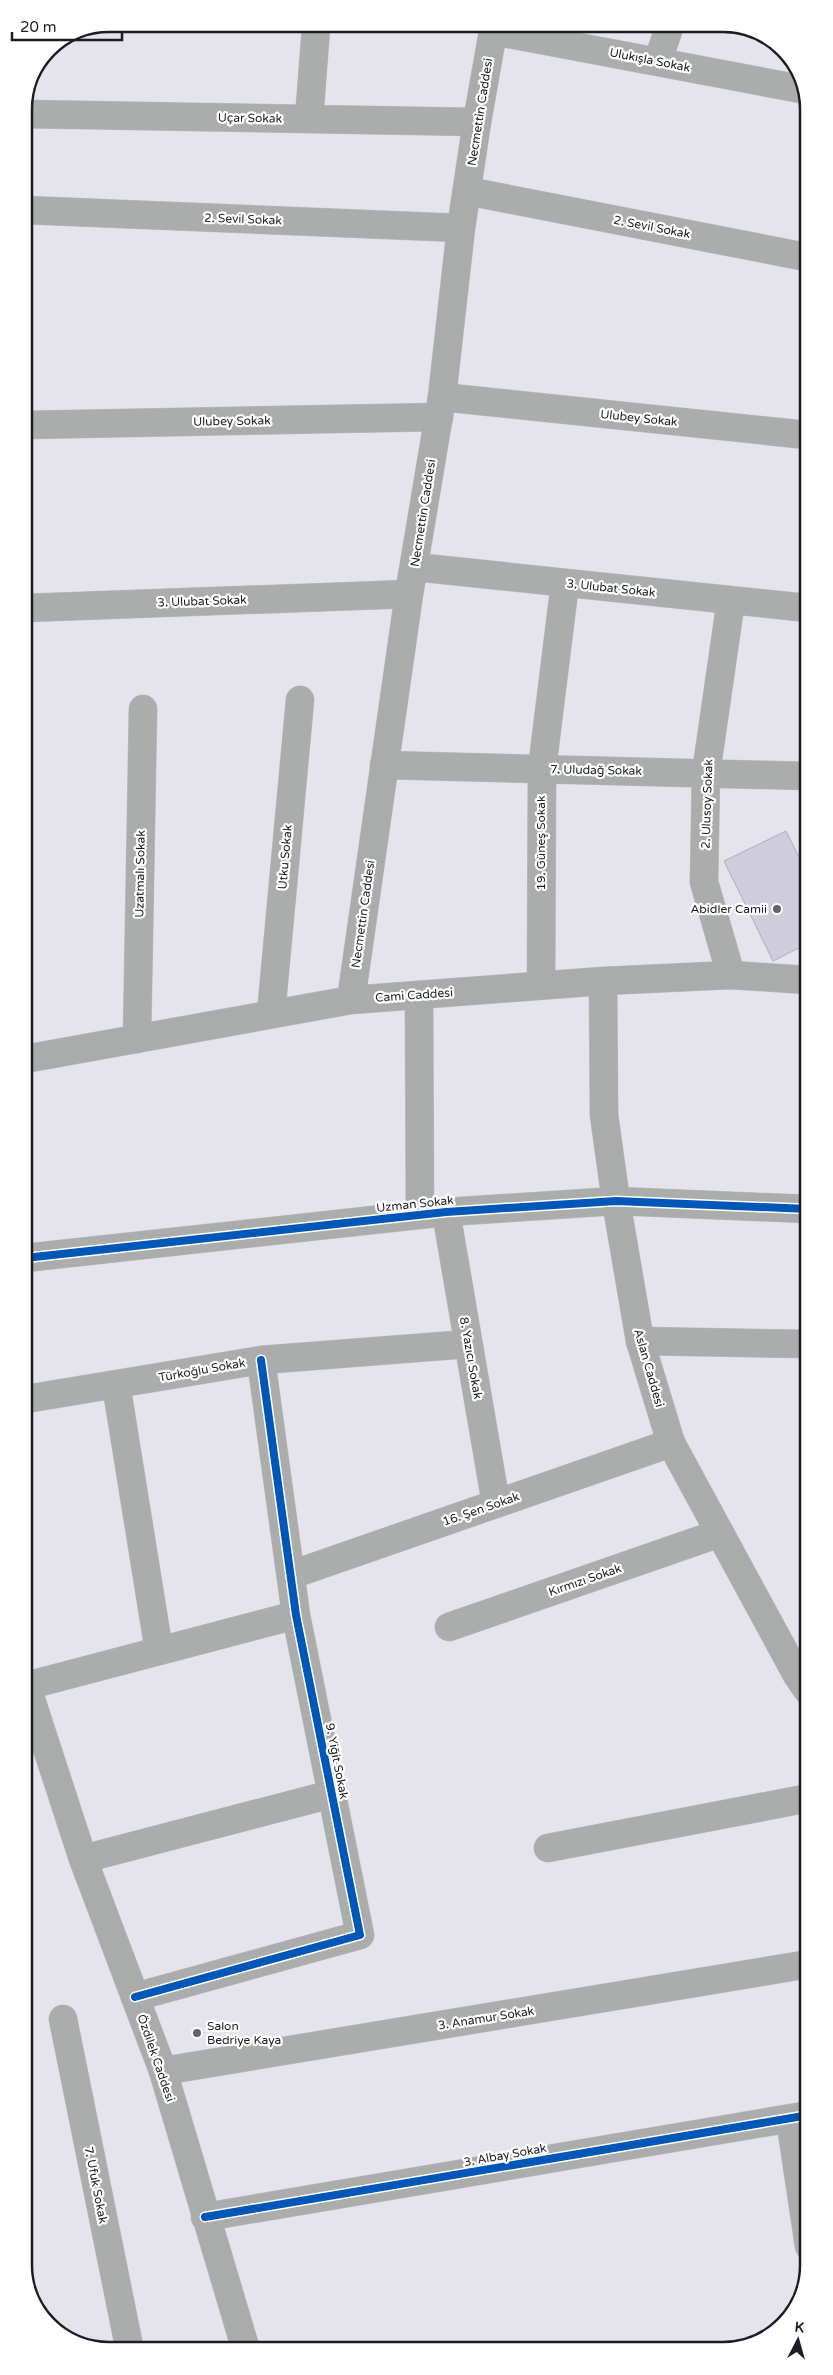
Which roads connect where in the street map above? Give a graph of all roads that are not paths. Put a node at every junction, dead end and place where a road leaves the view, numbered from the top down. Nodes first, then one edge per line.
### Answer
1 (316, 32) edge
2 (493, 33) edge
3 (513, 33) edge
4 (667, 33) edge
5 (658, 61) junction
6 (798, 88) edge
7 (33, 114) edge
8 (309, 119) junction
9 (477, 122) junction
10 (467, 191) junction
11 (33, 210) edge
12 (461, 228) junction
13 (800, 256) edge
14 (441, 407) junction
15 (33, 425) edge
16 (800, 435) edge
17 (415, 567) junction
18 (565, 583) junction
19 (409, 594) junction
20 (731, 600) junction
21 (800, 607) edge
22 (33, 608) edge
23 (300, 700) dead end
24 (143, 709) dead end
25 (384, 766) junction
26 (542, 769) junction
27 (706, 773) junction
28 (800, 776) edge
29 (731, 975) junction
30 (800, 979) edge
31 (602, 981) junction
32 (541, 986) junction
33 (420, 995) junction
34 (351, 1000) junction
35 (271, 1014) junction
36 (137, 1039) junction
37 (33, 1058) edge
38 (616, 1201) junction
39 (800, 1209) edge
40 (433, 1213) junction
41 (33, 1257) edge
42 (640, 1341) junction
43 (468, 1344) junction
44 (800, 1344) edge
45 (260, 1360) junction
46 (116, 1384) junction
47 (33, 1398) edge
48 (671, 1443) junction
49 (496, 1504) junction
50 (720, 1533) junction
51 (291, 1575) junction
52 (296, 1615) junction
53 (450, 1627) dead end
54 (159, 1651) junction
55 (800, 1679) edge
56 (33, 1683) edge
57 (33, 1706) edge
58 (332, 1794) junction
59 (800, 1800) edge
60 (548, 1848) dead end
61 (83, 1859) junction
62 (800, 1965) edge
63 (135, 1997) junction
64 (63, 2019) dead end
65 (163, 2071) junction
66 (799, 2117) edge
67 (800, 2130) edge
68 (205, 2217) junction
69 (128, 2342) edge
70 (244, 2342) edge

1 - 8 street
2 - 9 main road, Necmettin Caddesi
3 - 5 street, Ulukışla Sokak
4 - 5 street
5 - 6 street, Ulukışla Sokak
7 - 8 street, Uçar Sokak
8 - 9 street, Uçar Sokak
9 - 10 main road, Necmettin Caddesi
10 - 12 main road, Necmettin Caddesi
10 - 13 street, 2. Sevil Sokak
11 - 12 street, 2. Sevil Sokak
12 - 14 main road, Necmettin Caddesi
14 - 15 street, Ulubey Sokak
14 - 16 street, Ulubey Sokak
14 - 17 main road, Necmettin Caddesi
17 - 18 street, 3. Ulubat Sokak
17 - 19 main road, Necmettin Caddesi
18 - 20 street, 3. Ulubat Sokak
18 - 26 street, 19. Güneş Sokak
19 - 22 street, 3. Ulubat Sokak
19 - 25 main road, Necmettin Caddesi
20 - 21 street, 3. Ulubat Sokak
20 - 27 street, 2. Ulusoy Sokak
23 - 35 street, Utku Sokak
24 - 36 street, Uzatmalı Sokak
25 - 26 street, 7. Uludağ Sokak
25 - 34 main road, Necmettin Caddesi
26 - 27 street, 7. Uludağ Sokak
26 - 32 street, 19. Güneş Sokak
27 - 28 street, 7. Uludağ Sokak
27 - 29 street, 2. Ulusoy Sokak
29 - 30 main road, Cami Caddesi
29 - 31 main road, Cami Caddesi
31 - 32 main road, Cami Caddesi
31 - 38 main road, Aslan Caddesi
32 - 33 main road, Cami Caddesi
33 - 34 main road, Cami Caddesi
33 - 40 street, 8. Yazıcı Sokak
34 - 35 main road, Cami Caddesi
35 - 36 main road, Cami Caddesi
36 - 37 main road, Cami Caddesi
38 - 39 street, Uzman Sokak
38 - 40 street, Uzman Sokak
38 - 42 main road, Aslan Caddesi
40 - 41 street, Uzman Sokak
40 - 43 street, 8. Yazıcı Sokak
42 - 44 street
42 - 48 main road, Aslan Caddesi
43 - 45 street, Türkoğlu Sokak
43 - 49 street, 8. Yazıcı Sokak
45 - 46 street, Türkoğlu Sokak
45 - 51 street, 9. Yiğit Sokak
46 - 47 street, Türkoğlu Sokak
46 - 54 street
48 - 49 street, 16. Şen Sokak
48 - 50 main road, Aslan Caddesi
49 - 51 street, 16. Şen Sokak
50 - 53 street, Kırmızı Sokak
50 - 55 main road, Aslan Caddesi
51 - 52 street, 9. Yiğit Sokak
52 - 54 street
52 - 58 street, 9. Yiğit Sokak
54 - 56 street
57 - 61 main road, Özdilek Caddesi
58 - 61 street
58 - 63 street, 9. Yiğit Sokak
59 - 60 street
61 - 63 main road, Özdilek Caddesi
62 - 65 street, 3. Anamur Sokak
63 - 65 main road, Özdilek Caddesi
64 - 69 street, 7. Ufuk Sokak
65 - 68 main road, Özdilek Caddesi
66 - 67 street
66 - 68 street, 3. Albay Sokak
68 - 70 main road, Özdilek Caddesi

